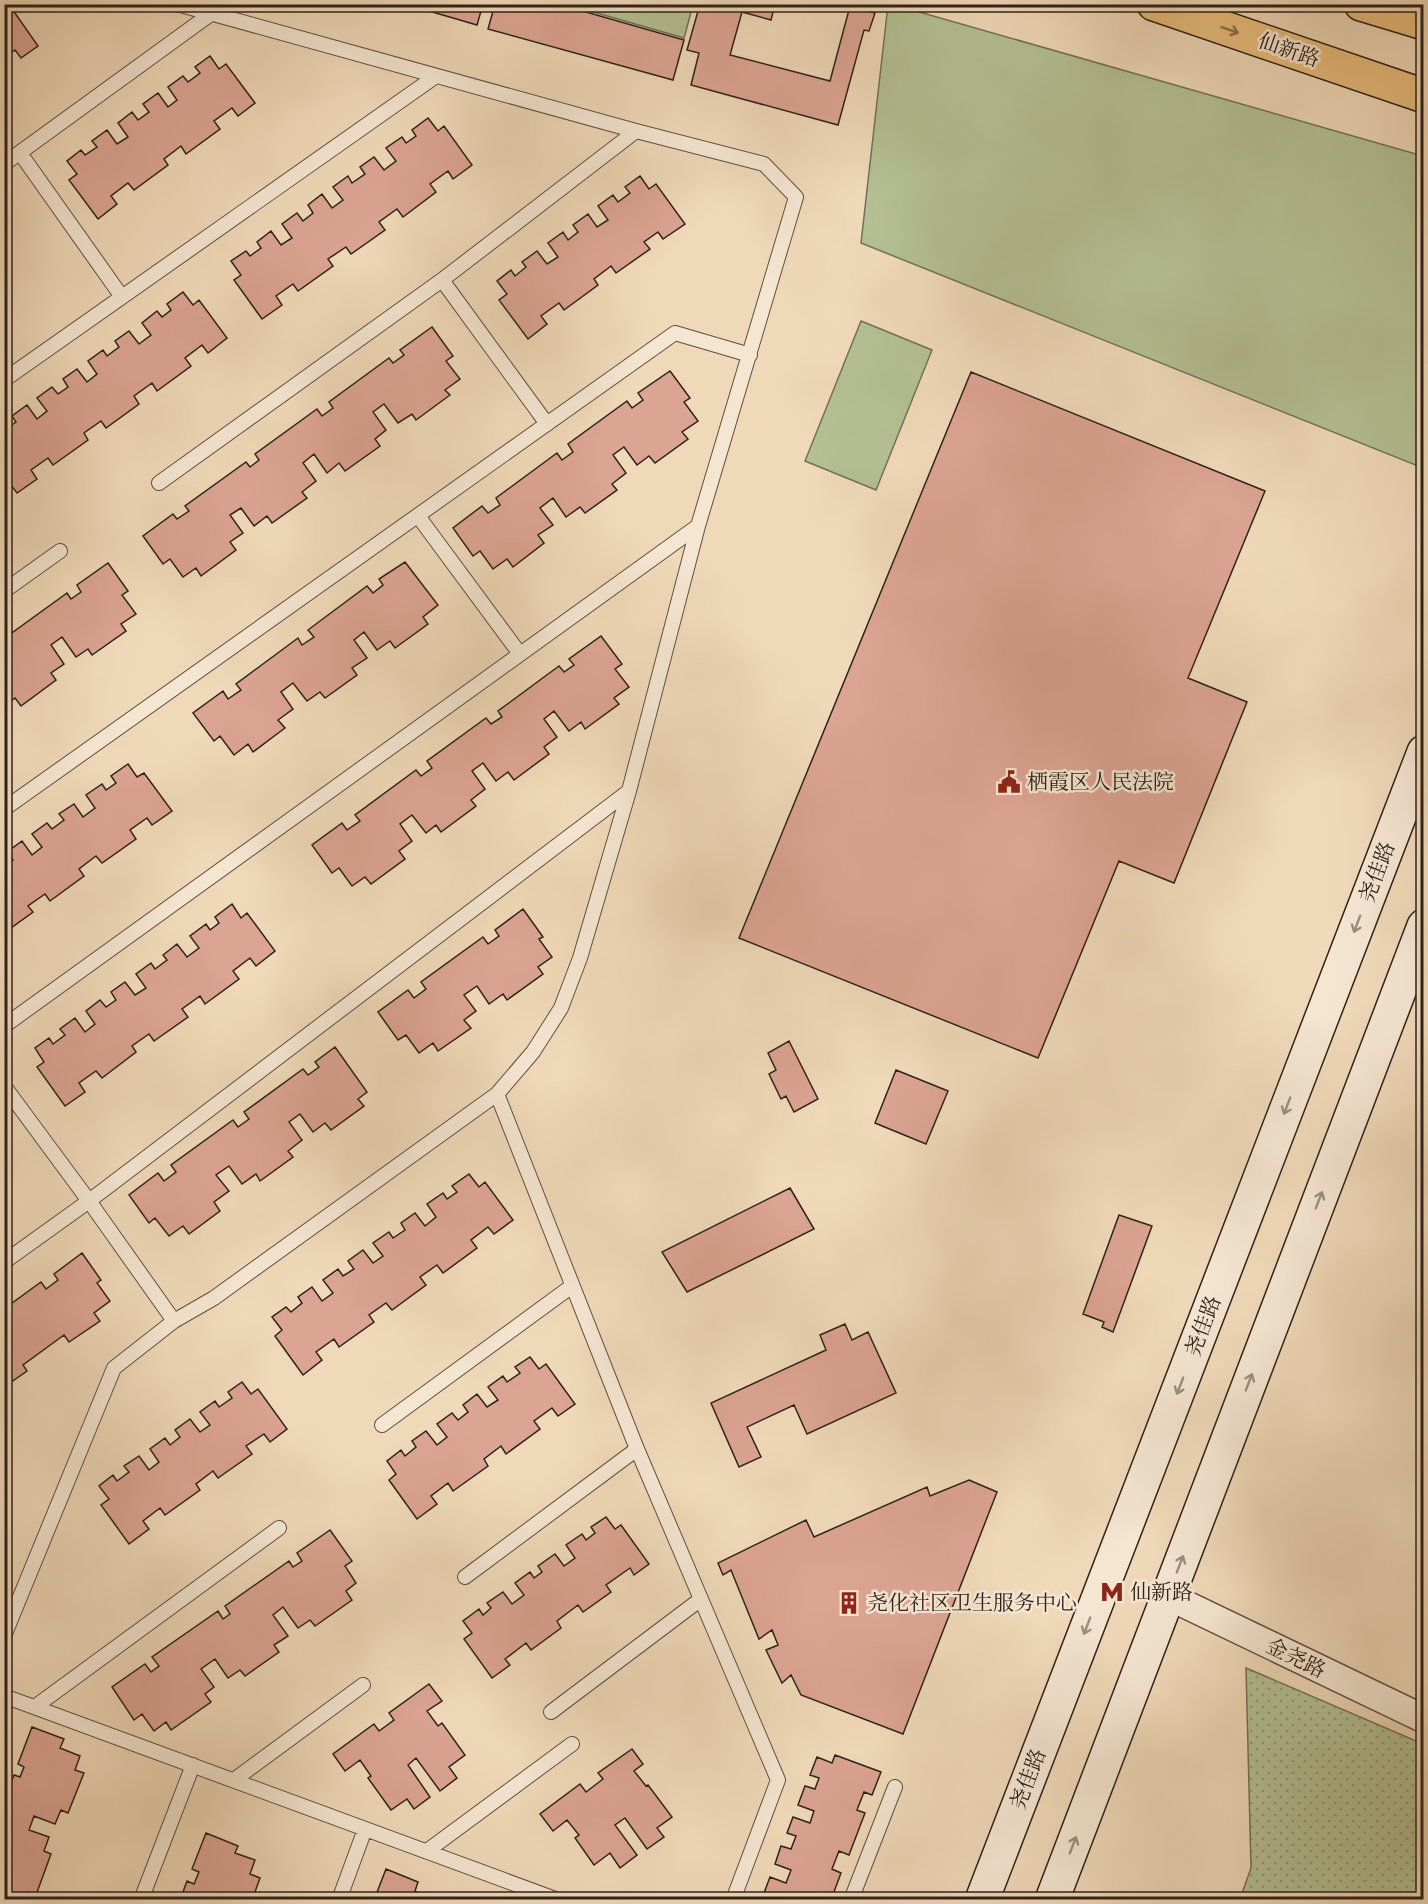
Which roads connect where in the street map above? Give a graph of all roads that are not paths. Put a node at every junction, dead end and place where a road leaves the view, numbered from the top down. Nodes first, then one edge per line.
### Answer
1 (177, 4) edge
2 (1154, 4) edge
3 (1361, 4) edge
4 (212, 13) junction
5 (1424, 23) edge
6 (436, 76) junction
7 (1424, 96) edge
8 (636, 131) junction
9 (20, 153) junction
10 (4, 164) edge
11 (442, 280) junction
12 (122, 297) junction
13 (750, 355) junction
14 (4, 380) edge
15 (548, 424) junction
16 (159, 483) dead end
17 (418, 516) junction
18 (698, 526) junction
19 (60, 551) dead end
20 (4, 591) edge
21 (520, 654) junction
22 (1424, 752) edge
23 (629, 791) junction
24 (4, 809) edge
25 (1424, 926) edge
26 (4, 1026) edge
27 (4, 1086) edge
28 (497, 1094) junction
29 (89, 1201) junction
30 (4, 1262) edge
31 (572, 1286) junction
32 (174, 1321) junction
33 (382, 1425) dead end
34 (637, 1449) junction
35 (279, 1528) dead end
36 (465, 1577) dead end
37 (1168, 1596) junction
38 (701, 1599) junction
39 (5, 1632) edge
40 (363, 1685) dead end
41 (4, 1696) edge
42 (36, 1706) junction
43 (551, 1712) dead end
44 (1424, 1719) edge
45 (572, 1744) dead end
46 (193, 1765) junction
47 (234, 1780) junction
48 (895, 1787) dead end
49 (365, 1829) junction
50 (427, 1851) junction
51 (535, 1895) edge
52 (141, 1899) edge
53 (339, 1899) edge
54 (558, 1899) edge
55 (733, 1899) edge
56 (851, 1899) edge
57 (982, 1899) edge
58 (1052, 1899) edge

1 - 4 lane
2 -> 7 main road, 仙新路
3 - 5 main road
4 - 6 lane
4 - 9 lane
6 - 8 lane
6 - 12 lane
8 - 11 lane
8 - 13 lane
9 - 10 lane
9 - 12 lane
11 - 15 lane
11 - 16 lane
12 - 14 lane
13 - 15 lane
13 - 18 lane
15 - 17 lane
17 - 21 lane
17 - 24 lane
18 - 21 lane
18 - 23 lane
19 - 20 lane
21 - 26 lane
22 -> 57 main road, 尧佳路
23 - 28 lane
23 - 29 lane
37 -> 25 main road
27 - 29 lane
28 - 31 lane
28 - 32 lane
29 - 30 lane
29 - 32 lane
31 - 33 lane
31 - 34 lane
32 - 39 lane
34 - 36 lane
34 - 38 lane
35 - 42 lane
37 - 44 street, 金尧路
58 -> 37 main road
38 - 43 lane
38 - 55 lane
40 - 47 lane
41 - 42 lane
42 - 46 lane
45 - 50 lane
46 - 47 lane
46 - 52 lane
47 - 49 lane
48 - 56 lane
49 - 50 lane
49 - 53 lane
50 - 51 lane
51 - 54 lane

